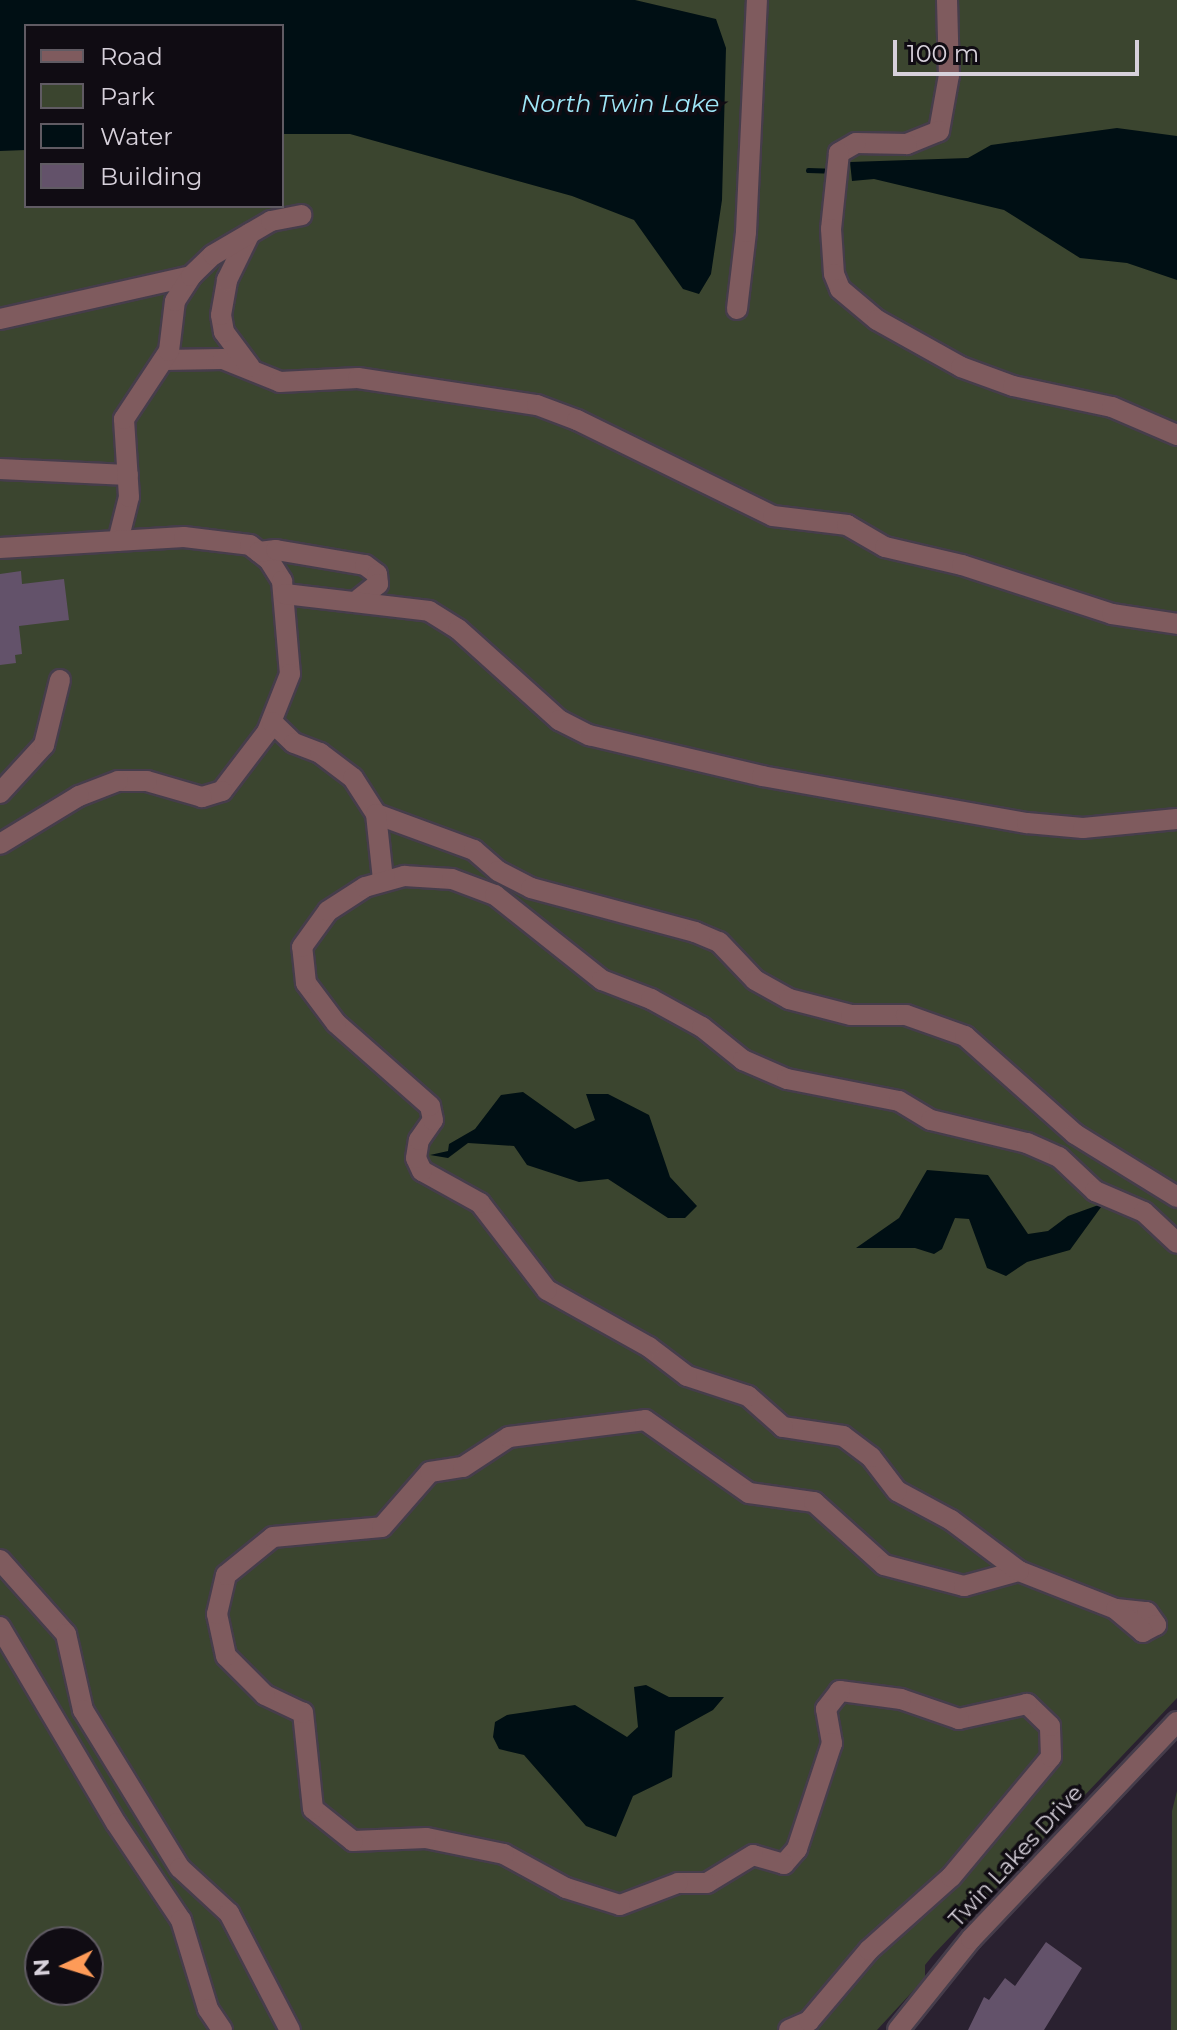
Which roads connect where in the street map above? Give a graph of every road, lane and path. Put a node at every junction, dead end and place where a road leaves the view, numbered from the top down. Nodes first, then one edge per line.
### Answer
1 (757, 0) edge
2 (947, 0) edge
3 (301, 215) dead end
4 (251, 231) junction
5 (191, 276) junction
6 (737, 309) dead end
7 (0, 319) edge
8 (164, 360) junction
9 (250, 367) junction
10 (1177, 435) edge
11 (0, 469) edge
12 (128, 475) junction
13 (118, 541) junction
14 (0, 548) edge
15 (259, 552) junction
16 (377, 574) junction
17 (285, 594) junction
18 (359, 599) junction
19 (404, 606) junction
20 (1177, 624) edge
21 (60, 680) dead end
22 (272, 722) junction
23 (0, 793) edge
24 (376, 814) junction
25 (1177, 819) edge
26 (0, 844) edge
27 (383, 880) junction
28 (1177, 1197) edge
29 (1177, 1243) edge
30 (0, 1560) edge
31 (1019, 1571) junction
32 (1116, 1609) dead end
33 (0, 1627) edge
34 (1177, 1722) edge
35 (222, 2030) edge
36 (290, 2030) edge
37 (789, 2030) edge
38 (898, 2030) edge

1 - 6 street
2 - 10 street
3 - 4 street
4 - 5 street
4 - 9 street
5 - 7 street
5 - 8 street
8 - 9 street
8 - 12 street
9 - 20 street
11 - 12 street
12 - 13 street
13 - 14 street
13 - 15 street
15 - 16 street
15 - 17 street
16 - 18 street
16 - 19 street
17 - 18 street
17 - 22 street
18 - 19 street
19 - 25 street
21 - 23 street
22 - 24 street
22 - 26 street
24 - 27 street
24 - 28 street
27 - 29 street
27 - 31 street
30 - 36 street
31 - 32 street
31 - 37 street
33 - 35 street
34 - 38 street, Twin Lakes Drive

